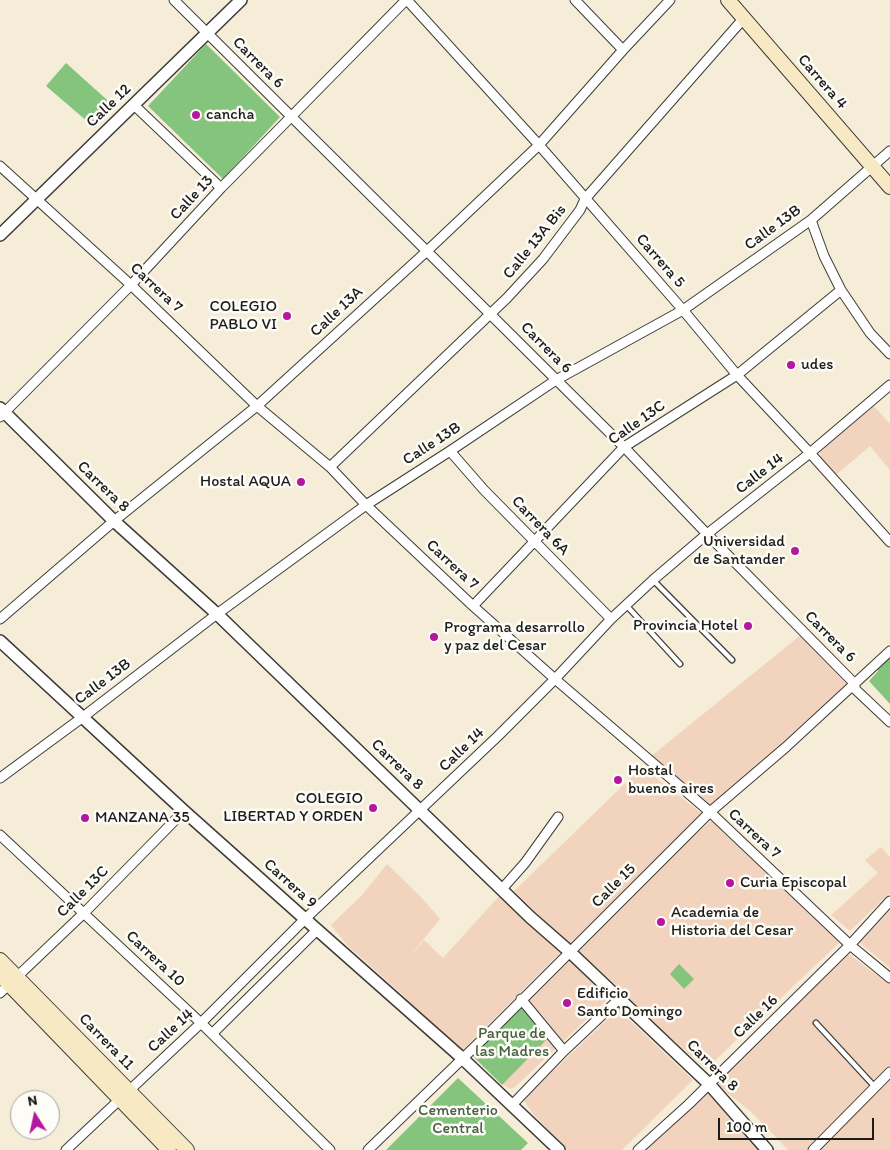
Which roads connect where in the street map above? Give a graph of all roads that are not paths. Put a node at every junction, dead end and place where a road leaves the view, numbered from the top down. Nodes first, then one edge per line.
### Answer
1 (174, 0) edge
2 (241, 0) edge
3 (406, 0) edge
4 (575, 0) edge
5 (670, 0) edge
6 (728, 0) edge
7 (744, 18) junction
8 (207, 33) junction
9 (623, 50) junction
10 (134, 105) junction
11 (291, 117) junction
12 (538, 145) junction
13 (890, 151) edge
14 (0, 166) edge
15 (872, 166) junction
16 (890, 186) edge
17 (221, 188) junction
18 (585, 199) junction
19 (37, 200) junction
20 (811, 220) junction
21 (0, 235) edge
22 (427, 251) junction
23 (131, 285) junction
24 (841, 290) junction
25 (683, 310) junction
26 (491, 314) junction
27 (890, 354) edge
28 (737, 375) junction
29 (556, 380) junction
30 (890, 385) edge
31 (257, 406) junction
32 (2, 412) edge
33 (624, 447) junction
34 (450, 451) junction
35 (810, 454) junction
36 (330, 467) junction
37 (366, 505) junction
38 (114, 521) junction
39 (707, 534) junction
40 (534, 542) junction
41 (890, 542) edge
42 (653, 580) junction
43 (626, 605) junction
44 (473, 606) junction
45 (217, 614) junction
46 (0, 619) edge
47 (611, 619) junction
48 (0, 641) edge
49 (890, 651) edge
50 (732, 660) dead end
51 (680, 664) dead end
52 (555, 679) junction
53 (855, 684) junction
54 (83, 717) junction
55 (890, 722) edge
56 (0, 778) edge
57 (420, 810) junction
58 (184, 811) junction
59 (710, 812) junction
60 (558, 817) dead end
61 (0, 835) edge
62 (502, 889) junction
63 (890, 901) edge
64 (84, 913) junction
65 (305, 919) junction
66 (317, 930) junction
67 (850, 945) junction
68 (570, 952) junction
69 (0, 960) edge
70 (890, 978) edge
71 (7, 982) edge
72 (521, 999) junction
73 (619, 999) junction
74 (201, 1023) junction
75 (816, 1023) dead end
76 (212, 1034) junction
77 (564, 1051) junction
78 (462, 1058) junction
79 (890, 1072) edge
80 (709, 1084) junction
81 (875, 1086) junction
82 (124, 1096) junction
83 (512, 1105) junction
84 (66, 1150) edge
85 (169, 1150) edge
86 (186, 1150) edge
87 (330, 1150) edge
88 (368, 1150) edge
89 (559, 1150) edge
90 (638, 1150) edge
91 (767, 1150) edge
92 (813, 1150) edge

1 - 8 street, Carrera 6
2 - 8 street, Calle 12
3 - 11 street, Calle 13
3 - 12 street, Carrera 5
4 - 9 street
5 - 9 street, Calle 13A
6 - 7 main road, Carrera 4
7 - 15 main road, Carrera 4
7 - 18 street, Calle 13A Bis
8 - 10 street, Calle 12
8 - 11 street, Carrera 6
9 - 12 street, Calle 13A
10 - 17 street
10 - 19 street, Calle 12
11 - 17 street, Calle 13
11 - 22 street, Carrera 6
12 - 18 street, Carrera 5
12 - 22 street, Calle 13A
13 - 15 street, Calle 13B
14 - 19 street, Carrera 7
15 - 16 main road, Carrera 4
15 - 20 street, Calle 13B
17 - 23 street, Calle 13
18 - 25 street, Carrera 5
18 - 26 street, Calle 13A Bis
19 - 21 street, Calle 12
19 - 23 street, Carrera 7
20 - 24 street
20 - 25 street, Calle 13B
22 - 26 street, Carrera 6
22 - 31 street, Calle 13A
23 - 31 street, Carrera 7
23 - 32 street, Calle 13
24 - 27 street
24 - 28 street, Calle 13C
25 - 28 street, Carrera 5
25 - 29 street, Calle 13B
26 - 29 street, Carrera 6
26 - 36 street, Calle 13A Bis
28 - 33 street, Calle 13C
28 - 35 street, Carrera 5
29 - 33 street, Carrera 6
29 - 34 street, Calle 13B
30 - 35 street, Calle 14
31 - 36 street, Carrera 7
31 - 38 street, Calle 13A
32 - 38 street, Carrera 8
33 - 39 street, Carrera 6
33 - 40 street, Calle 13C
34 - 37 street, Calle 13B
34 - 40 street, Carrera 6A
35 - 39 street, Calle 14
35 - 41 street, Carrera 5
36 - 37 street, Carrera 7
37 - 44 street, Carrera 7
37 - 45 street, Calle 13B
38 - 45 street, Carrera 8
38 - 46 street, Calle 13A
39 - 42 street, Calle 14
39 - 53 street, Carrera 6
40 - 44 street, Calle 13C
40 - 47 street, Carrera 6A
42 - 43 street, Calle 14
42 - 50 lane
43 - 47 street, Calle 14
43 - 51 lane
44 - 52 street, Carrera 7
45 - 54 street, Calle 13B
45 - 57 street, Carrera 8
47 - 52 street, Calle 14
48 - 54 street, Carrera 9
49 - 53 street, Calle 15
52 - 57 street, Calle 14
52 - 59 street, Carrera 7
53 - 55 street, Carrera 6
53 - 59 street, Calle 15
54 - 56 street, Calle 13B
54 - 58 street, Carrera 9
57 - 62 street, Carrera 8
57 - 65 street, Calle 14
58 - 64 street, Calle 13C
58 - 65 street, Carrera 9
59 - 67 street, Carrera 7
59 - 68 street, Calle 15
60 - 62 street
61 - 64 street, Carrera 10
62 - 68 street, Carrera 8
63 - 67 street, Calle 16
64 - 71 street, Calle 13C
64 - 74 street, Carrera 10
65 - 66 street, Carrera 9
65 - 74 street, Calle 14
66 - 76 street
66 - 78 street, Carrera 9
67 - 70 street, Carrera 7
67 - 80 street, Calle 16
68 - 72 street, Calle 15
68 - 73 street, Carrera 8
69 - 71 main road, Carrera 11
71 - 82 main road, Carrera 11
72 - 77 street
72 - 78 street, Calle 15
73 - 77 street
73 - 80 street, Carrera 8
74 - 76 street, Carrera 10
74 - 82 street, Calle 14
75 - 81 lane
76 - 87 street, Carrera 10
77 - 83 street
78 - 83 street, Carrera 9
78 - 88 street, Calle 15
79 - 81 street
80 - 90 street, Calle 16
80 - 91 street, Carrera 8
81 - 92 street
82 - 84 street, Calle 14
82 - 85 main road, Carrera 11
82 - 86 main road, Carrera 11
83 - 89 street, Carrera 9

